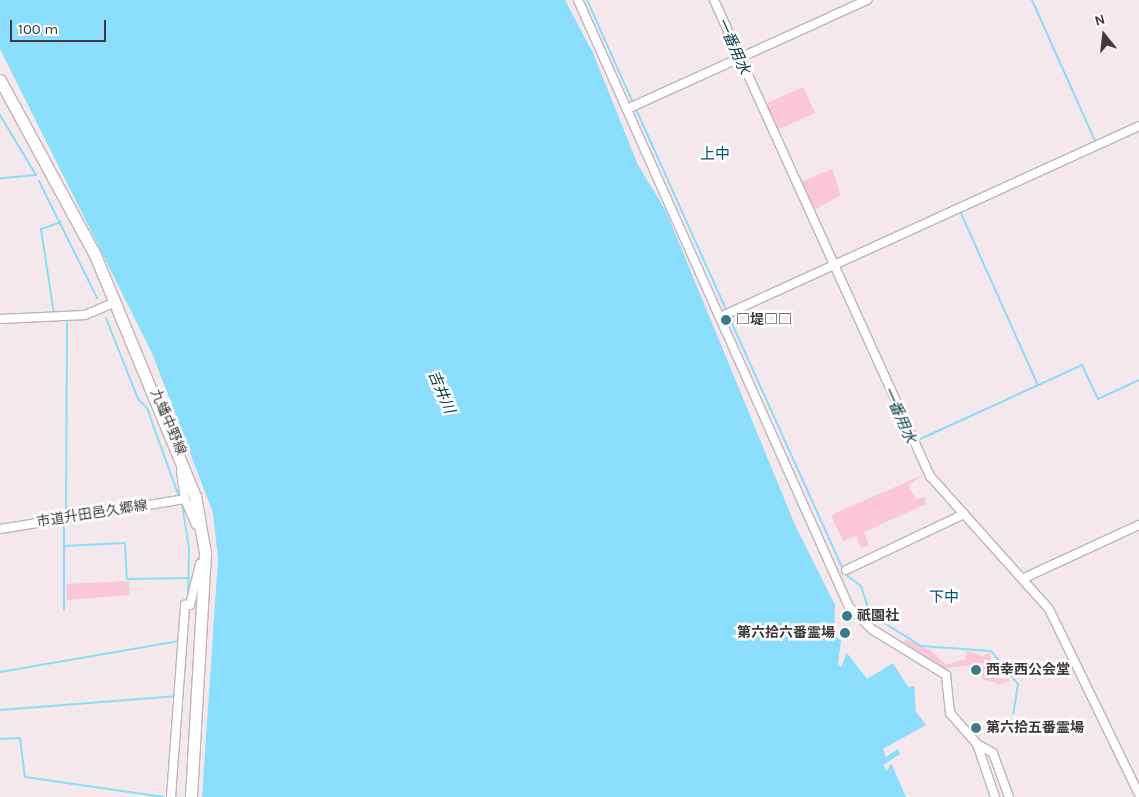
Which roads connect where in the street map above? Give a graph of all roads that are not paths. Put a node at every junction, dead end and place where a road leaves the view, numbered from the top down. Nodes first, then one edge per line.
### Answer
1 (578, 0) edge
2 (714, 0) edge
3 (867, 0) edge
4 (739, 58) junction
5 (0, 80) edge
6 (632, 107) junction
7 (1139, 126) edge
8 (833, 266) junction
9 (116, 302) junction
10 (725, 315) junction
11 (0, 319) edge
12 (182, 454) junction
13 (185, 499) junction
14 (963, 515) junction
15 (1139, 525) edge
16 (0, 529) edge
17 (203, 536) junction
18 (205, 553) junction
19 (846, 570) dead end
20 (1022, 579) junction
21 (977, 744) junction
22 (192, 781) junction
23 (1139, 794) edge
24 (171, 797) edge
25 (185, 797) edge
26 (191, 797) edge
27 (995, 797) edge
28 (1009, 797) edge

1 - 6 street
2 - 4 street
3 - 4 street
4 - 6 street
4 - 8 street
5 - 9 main road, 九蟠中野線
6 - 10 street
7 - 8 street
8 - 10 street
8 - 14 street
9 - 11 street
9 - 12 main road, 九蟠中野線
10 - 21 street
12 - 13 street
12 - 17 main road, 九蟠中野線
13 - 16 street, 市道升田邑久郷線
13 - 17 street
14 - 19 street
14 - 20 street
15 - 20 street
17 - 18 main road, 九蟠中野線
18 - 22 main road, 九蟠中野線
18 - 24 street
20 - 23 street
21 - 27 street
21 - 28 street
22 - 25 street
22 - 26 main road, 九蟠中野線

